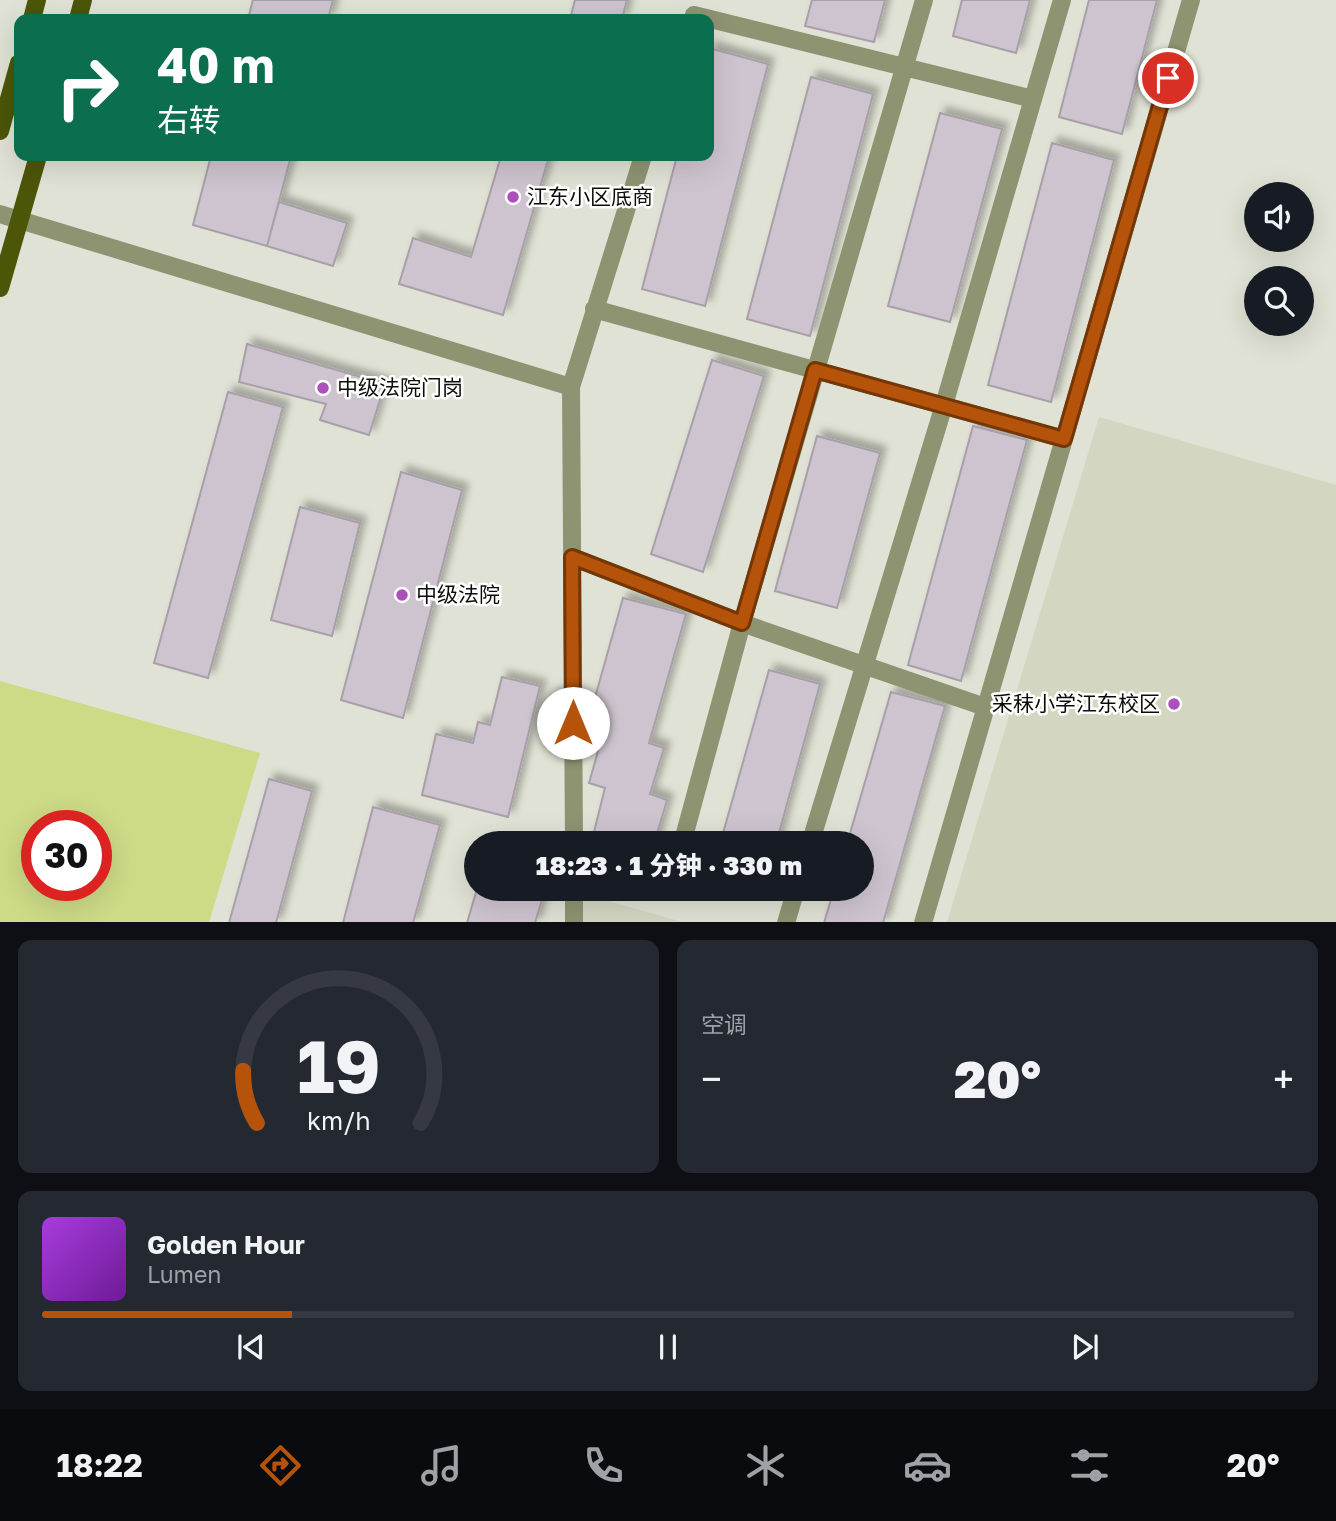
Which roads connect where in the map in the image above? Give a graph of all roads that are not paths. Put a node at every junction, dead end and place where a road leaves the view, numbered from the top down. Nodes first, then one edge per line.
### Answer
1 (924, 0) edge
2 (1062, 0) edge
3 (1191, 0) edge
4 (714, 16) edge
5 (903, 66) junction
6 (14, 81) edge
7 (1033, 99) junction
8 (0, 131) edge
9 (37, 161) edge
10 (641, 161) edge
11 (0, 214) edge
12 (20, 220) junction
13 (0, 288) edge
14 (594, 309) junction
15 (815, 370) junction
16 (571, 387) junction
17 (944, 405) junction
18 (1064, 439) junction
19 (572, 557) junction
20 (742, 623) junction
21 (985, 707) junction
22 (573, 831) edge
23 (686, 831) edge
24 (814, 831) edge
25 (574, 901) edge
26 (792, 901) edge
27 (574, 922) edge
28 (786, 922) edge
29 (923, 922) edge

1 - 5 street
2 - 7 street
3 - 18 street
4 - 5 street
5 - 7 street
5 - 15 street
6 - 8 main road
7 - 17 street
9 - 12 main road
10 - 14 street
11 - 12 street
12 - 13 main road
12 - 16 street
14 - 15 street
14 - 16 street
15 - 17 street
15 - 20 street
16 - 19 street
17 - 18 street
17 - 24 street
18 - 21 street
19 - 20 street
19 - 22 street
20 - 21 street
20 - 23 street
21 - 29 street
25 - 27 street
26 - 28 street

